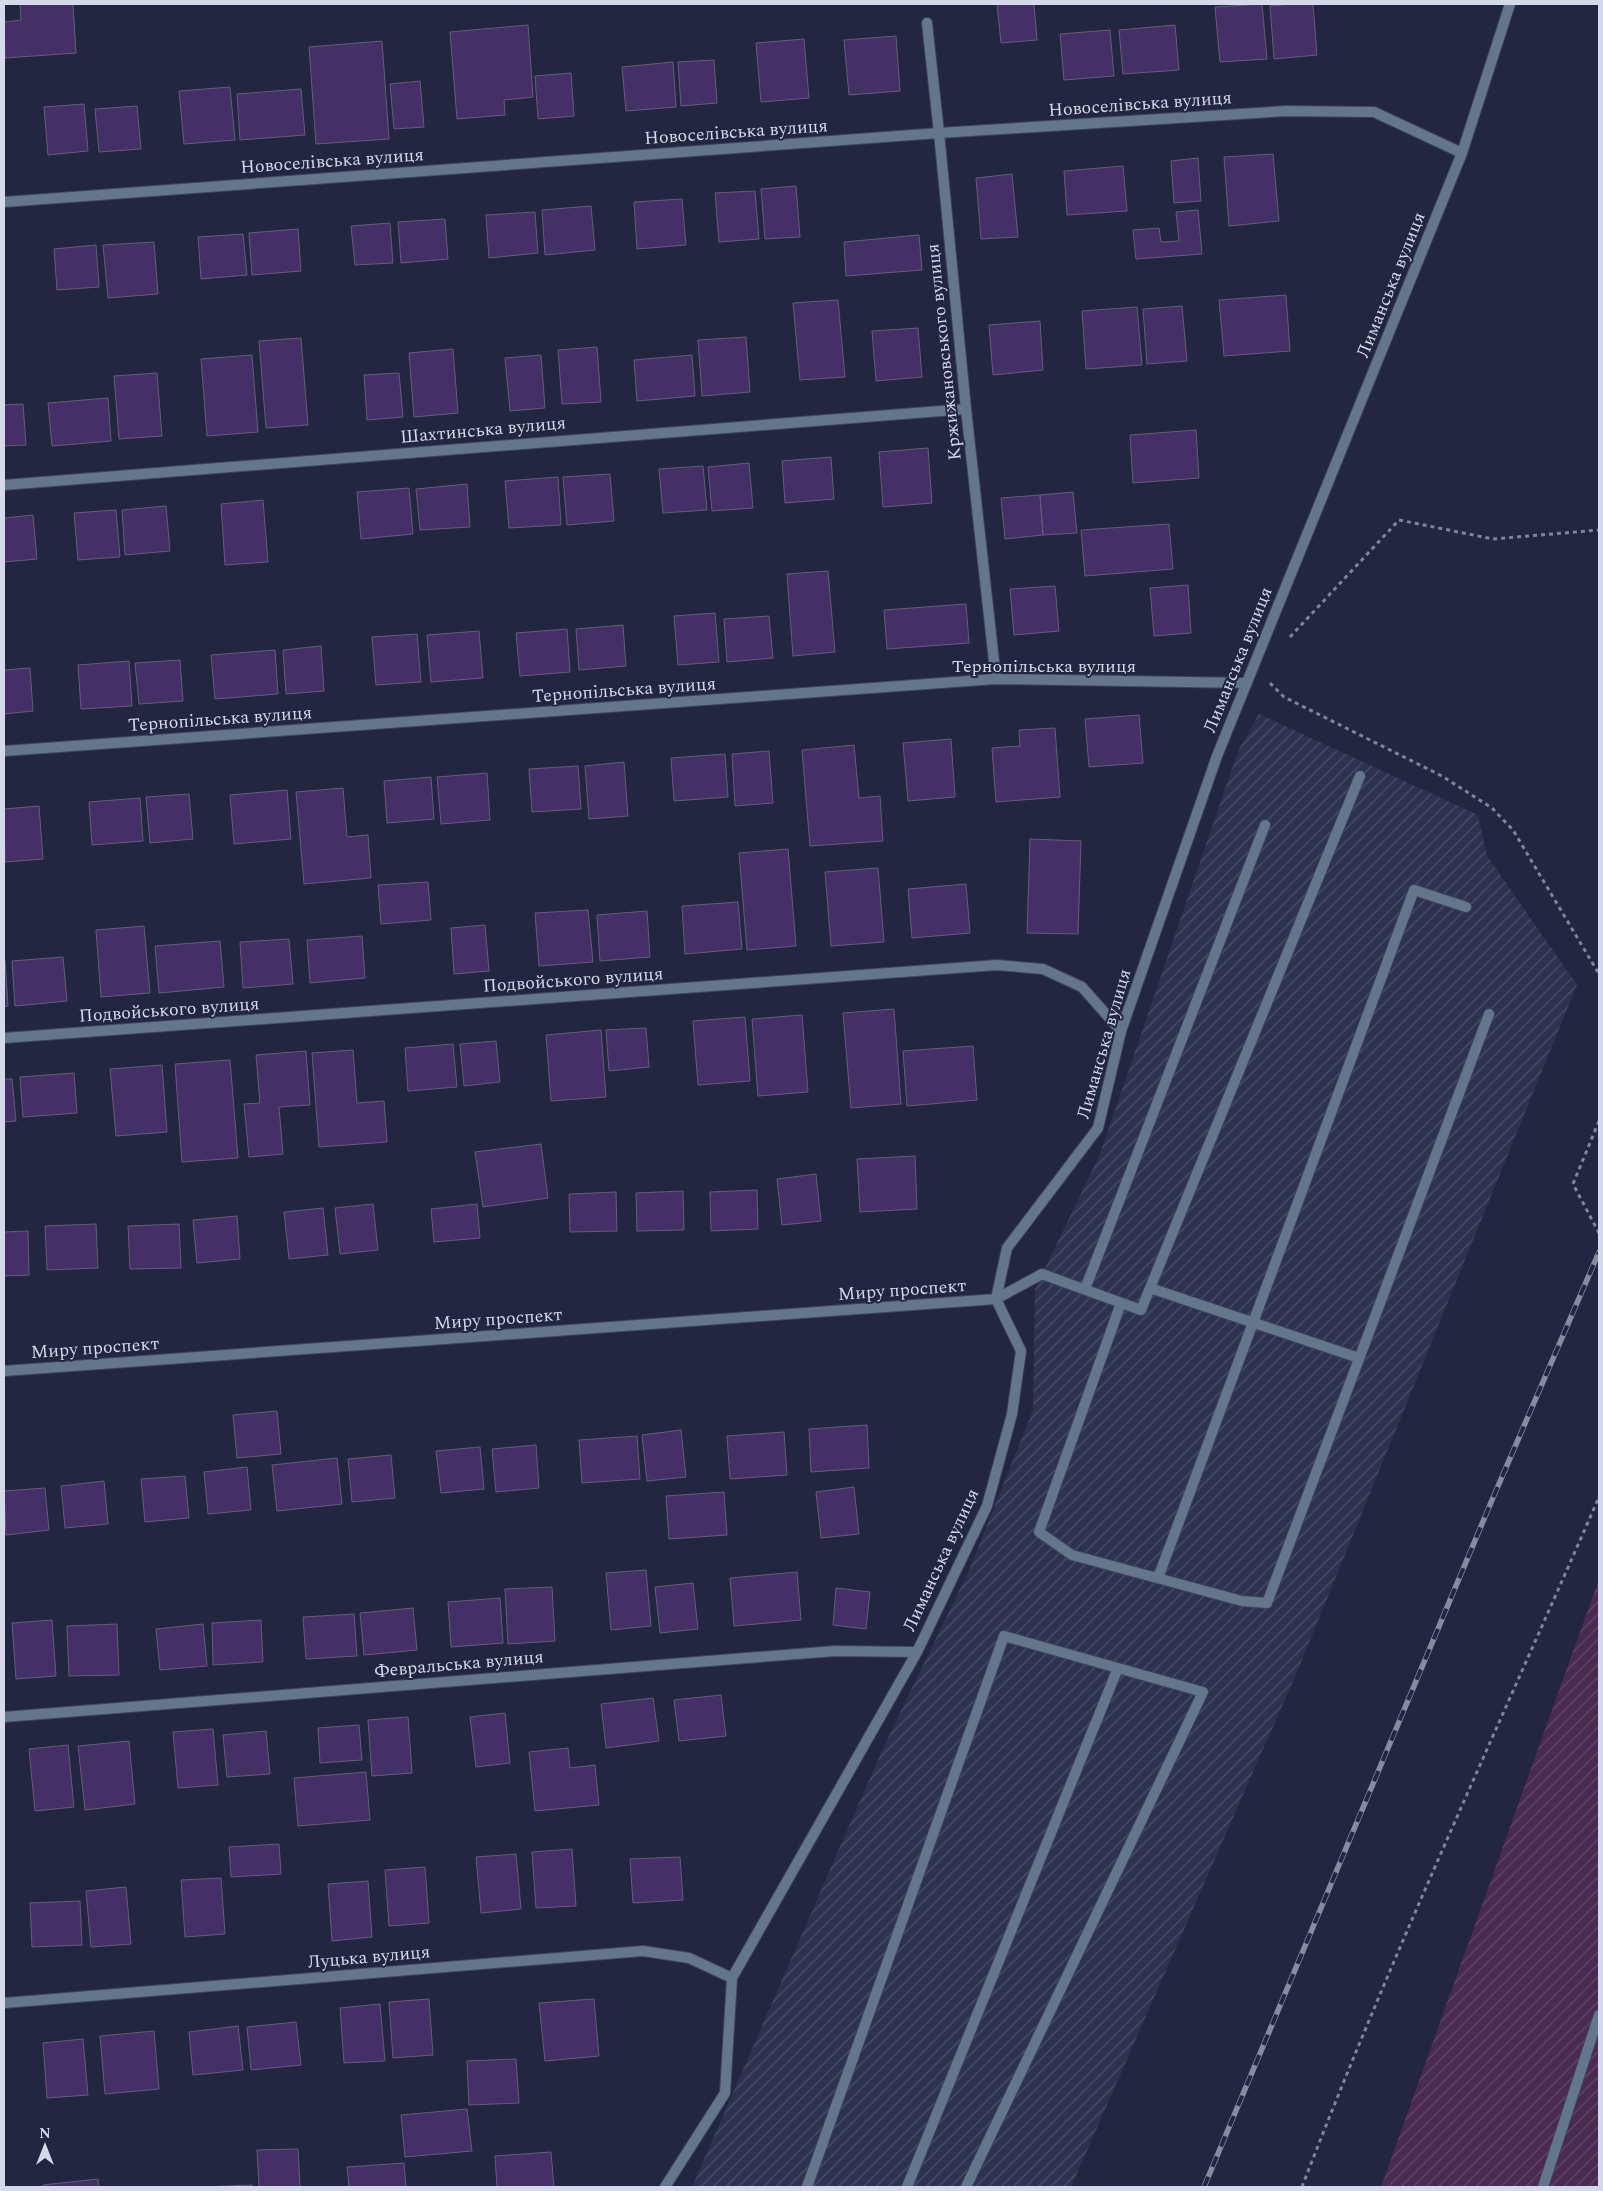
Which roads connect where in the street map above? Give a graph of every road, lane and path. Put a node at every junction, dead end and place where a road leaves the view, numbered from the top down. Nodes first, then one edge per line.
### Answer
1 (1510, 4) edge
2 (927, 22) dead end
3 (939, 133) junction
4 (1462, 153) junction
5 (4, 202) edge
6 (966, 409) junction
7 (4, 484) edge
8 (1599, 530) edge
9 (1287, 640) dead end
10 (996, 679) junction
11 (1247, 683) junction
12 (4, 751) edge
13 (1360, 776) dead end
14 (1265, 825) dead end
15 (1466, 907) dead end
16 (1599, 974) edge
17 (1490, 1014) dead end
18 (1121, 1032) junction
19 (4, 1038) edge
20 (1599, 1121) edge
21 (1599, 1233) edge
22 (1150, 1288) junction
23 (1085, 1289) junction
24 (996, 1299) junction
25 (1121, 1303) junction
26 (1253, 1322) junction
27 (1359, 1358) junction
28 (4, 1371) edge
29 (1599, 1497) edge
30 (1158, 1578) junction
31 (917, 1652) junction
32 (1118, 1668) junction
33 (4, 1717) edge
34 (732, 1978) junction
35 (4, 2003) edge
36 (1599, 2015) edge
37 (665, 2187) edge
38 (807, 2187) edge
39 (907, 2187) edge
40 (966, 2187) edge
41 (1302, 2187) edge
42 (1543, 2187) edge

1 - 4 street, Лиманська вулиця
2 - 3 street, Кржижановського вулиця
3 - 4 street, Новоселівська вулиця
3 - 5 street, Новоселівська вулиця
3 - 6 street, Кржижановського вулиця
4 - 11 street, Лиманська вулиця
6 - 7 street, Шахтинська вулиця
6 - 10 street, Кржижановського вулиця
8 - 9 path
10 - 11 street, Тернопільська вулиця
10 - 12 street, Тернопільська вулиця
11 - 16 path
11 - 18 street, Лиманська вулиця
13 - 22 street
14 - 23 street
15 - 26 street
17 - 27 street
18 - 19 street, Подвойського вулиця
18 - 24 street, Лиманська вулиця
20 - 21 path
22 - 25 street
22 - 26 street
23 - 24 street
23 - 25 street
24 - 28 street, Миру проспект
24 - 31 street, Лиманська вулиця
25 - 30 street
26 - 27 street
26 - 30 street
27 - 30 street
29 - 41 path
31 - 33 street, Февральська вулиця
31 - 34 street, Лиманська вулиця
32 - 38 street
32 - 39 street
32 - 40 street
34 - 35 street, Луцька вулиця
34 - 37 street, Лиманська вулиця
36 - 42 street

